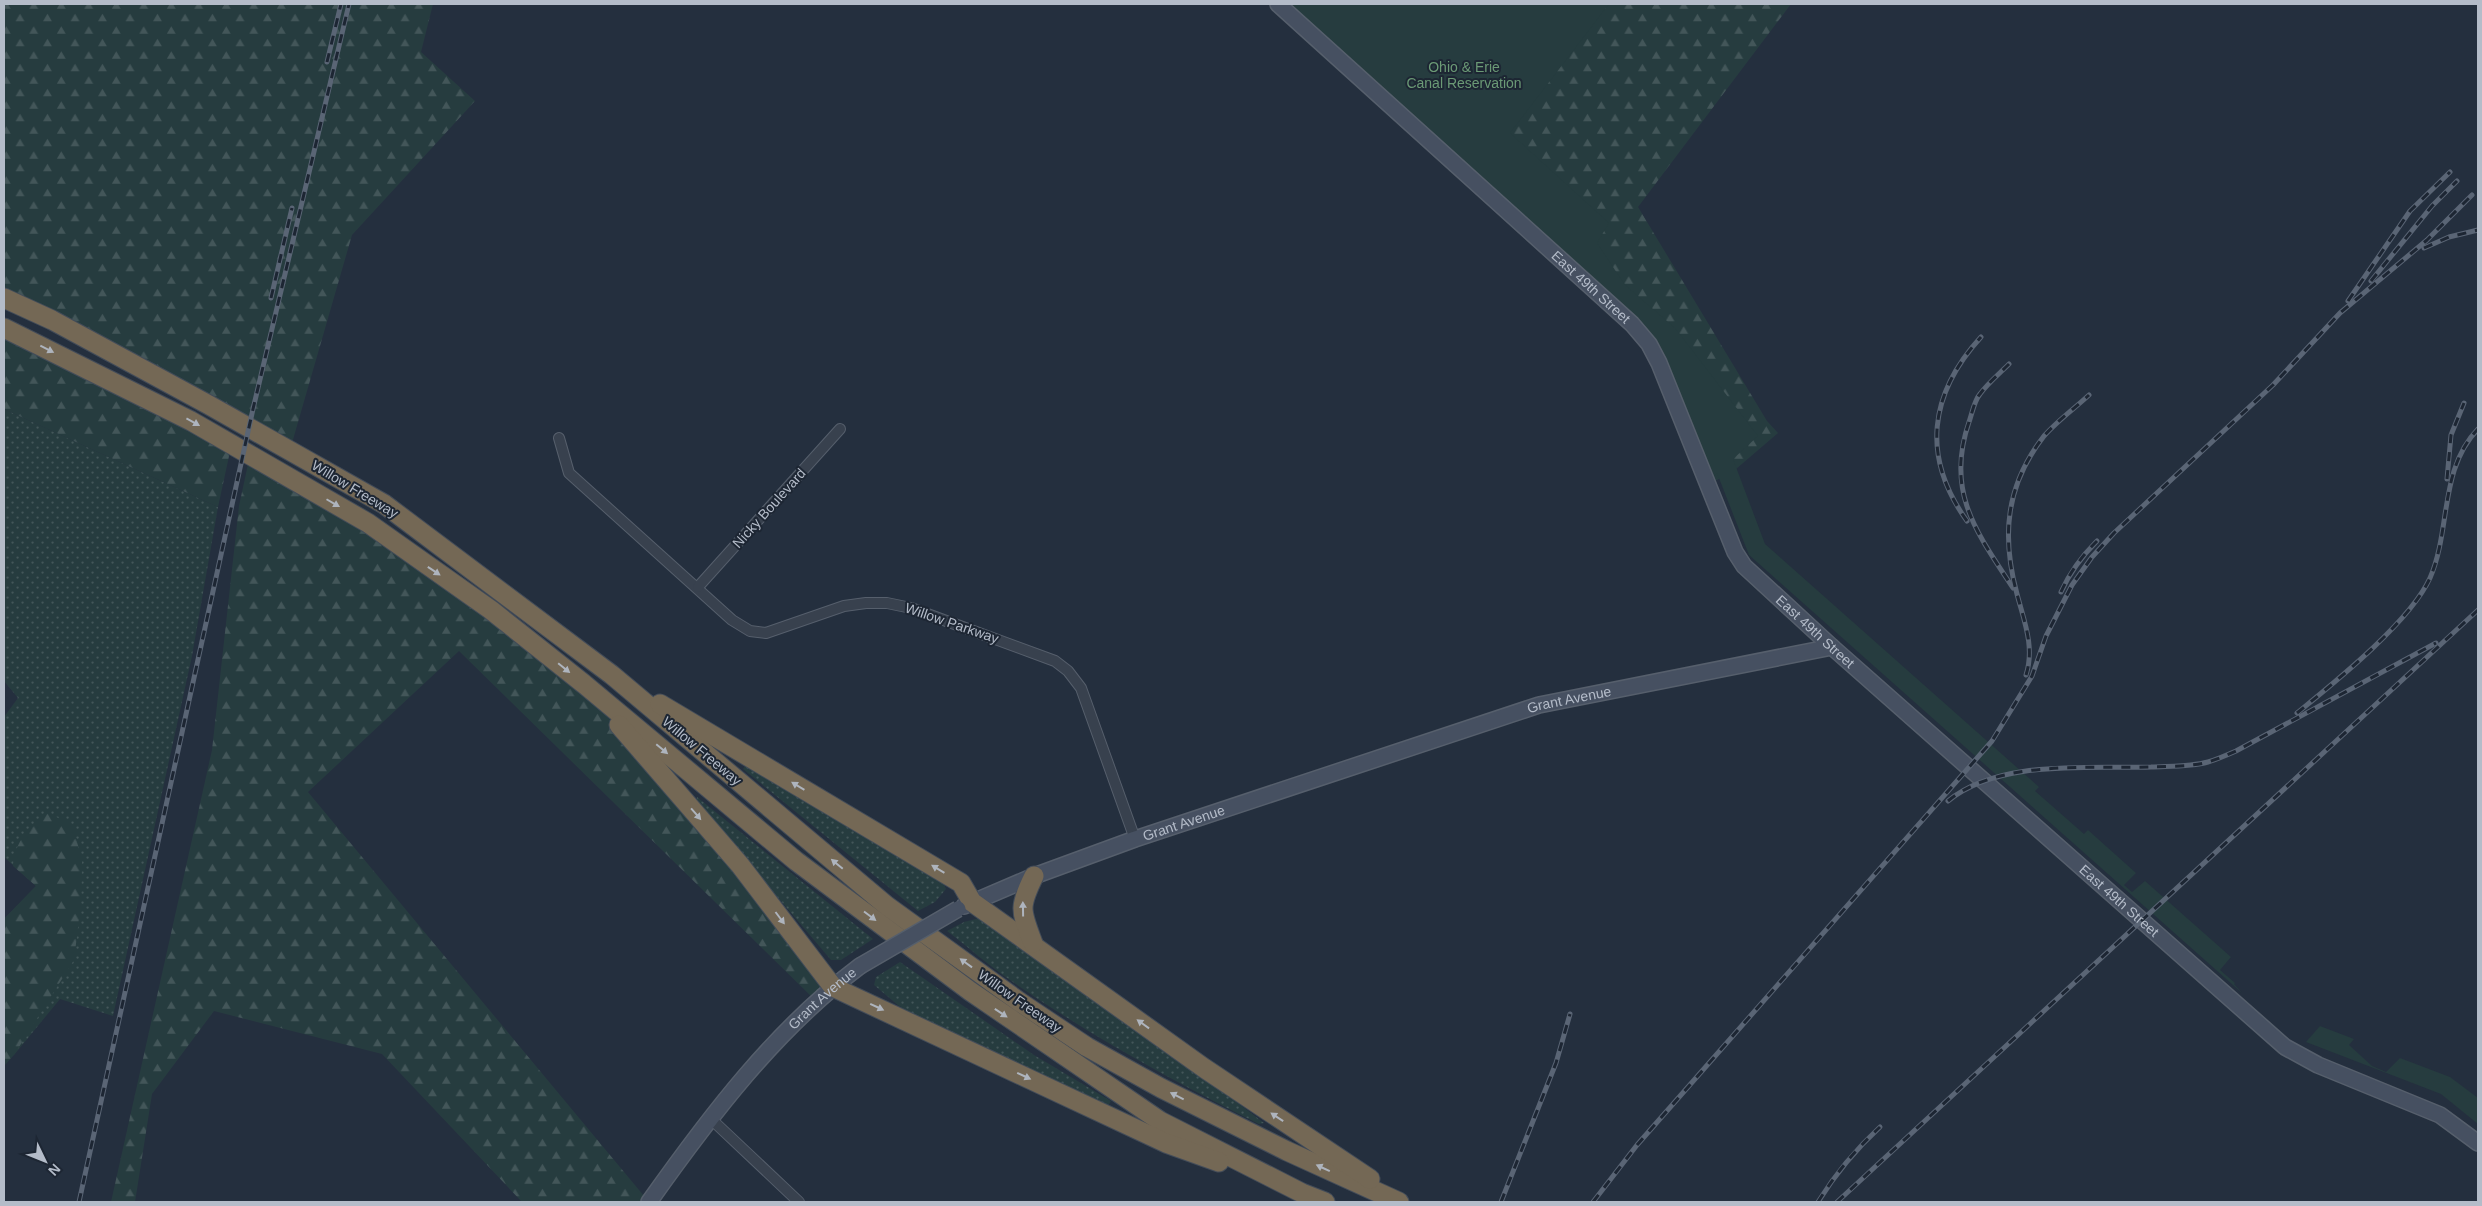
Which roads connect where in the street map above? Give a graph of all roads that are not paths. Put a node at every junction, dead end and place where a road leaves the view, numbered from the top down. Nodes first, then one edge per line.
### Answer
1 (1278, 4) edge
2 (4, 298) edge
3 (4, 328) edge
4 (840, 429) dead end
5 (559, 438) dead end
6 (698, 587) junction
7 (1832, 647) junction
8 (612, 675) junction
9 (584, 684) junction
10 (1136, 839) junction
11 (1034, 876) junction
12 (965, 905) junction
13 (1033, 944) junction
14 (833, 986) junction
15 (710, 1118) junction
16 (2478, 1143) edge
17 (1302, 1193) junction
18 (648, 1202) edge
19 (799, 1202) edge
20 (1325, 1202) edge
21 (1399, 1202) edge
22 (1404, 1202) edge

1 - 7 street, East 49th Street
2 - 8 highway, Willow Freeway
3 -> 9 highway, Willow Freeway
4 - 6 street, Nicky Boulevard
5 - 6 street, Willow Parkway
6 - 10 street, Willow Parkway
7 - 10 street, Grant Avenue
7 - 16 street, East 49th Street
12 -> 8 highway
21 -> 8 highway, Willow Freeway
9 -> 14 highway
9 -> 17 highway, Willow Freeway
10 - 11 street, Grant Avenue
11 - 12 street, Grant Avenue
13 -> 11 highway
12 - 13 highway
12 - 14 street, Grant Avenue, bridge
22 -> 13 highway
14 - 15 street, Grant Avenue
14 -> 17 highway
15 - 18 street, Grant Avenue
15 - 19 street
17 - 20 highway, Willow Freeway

